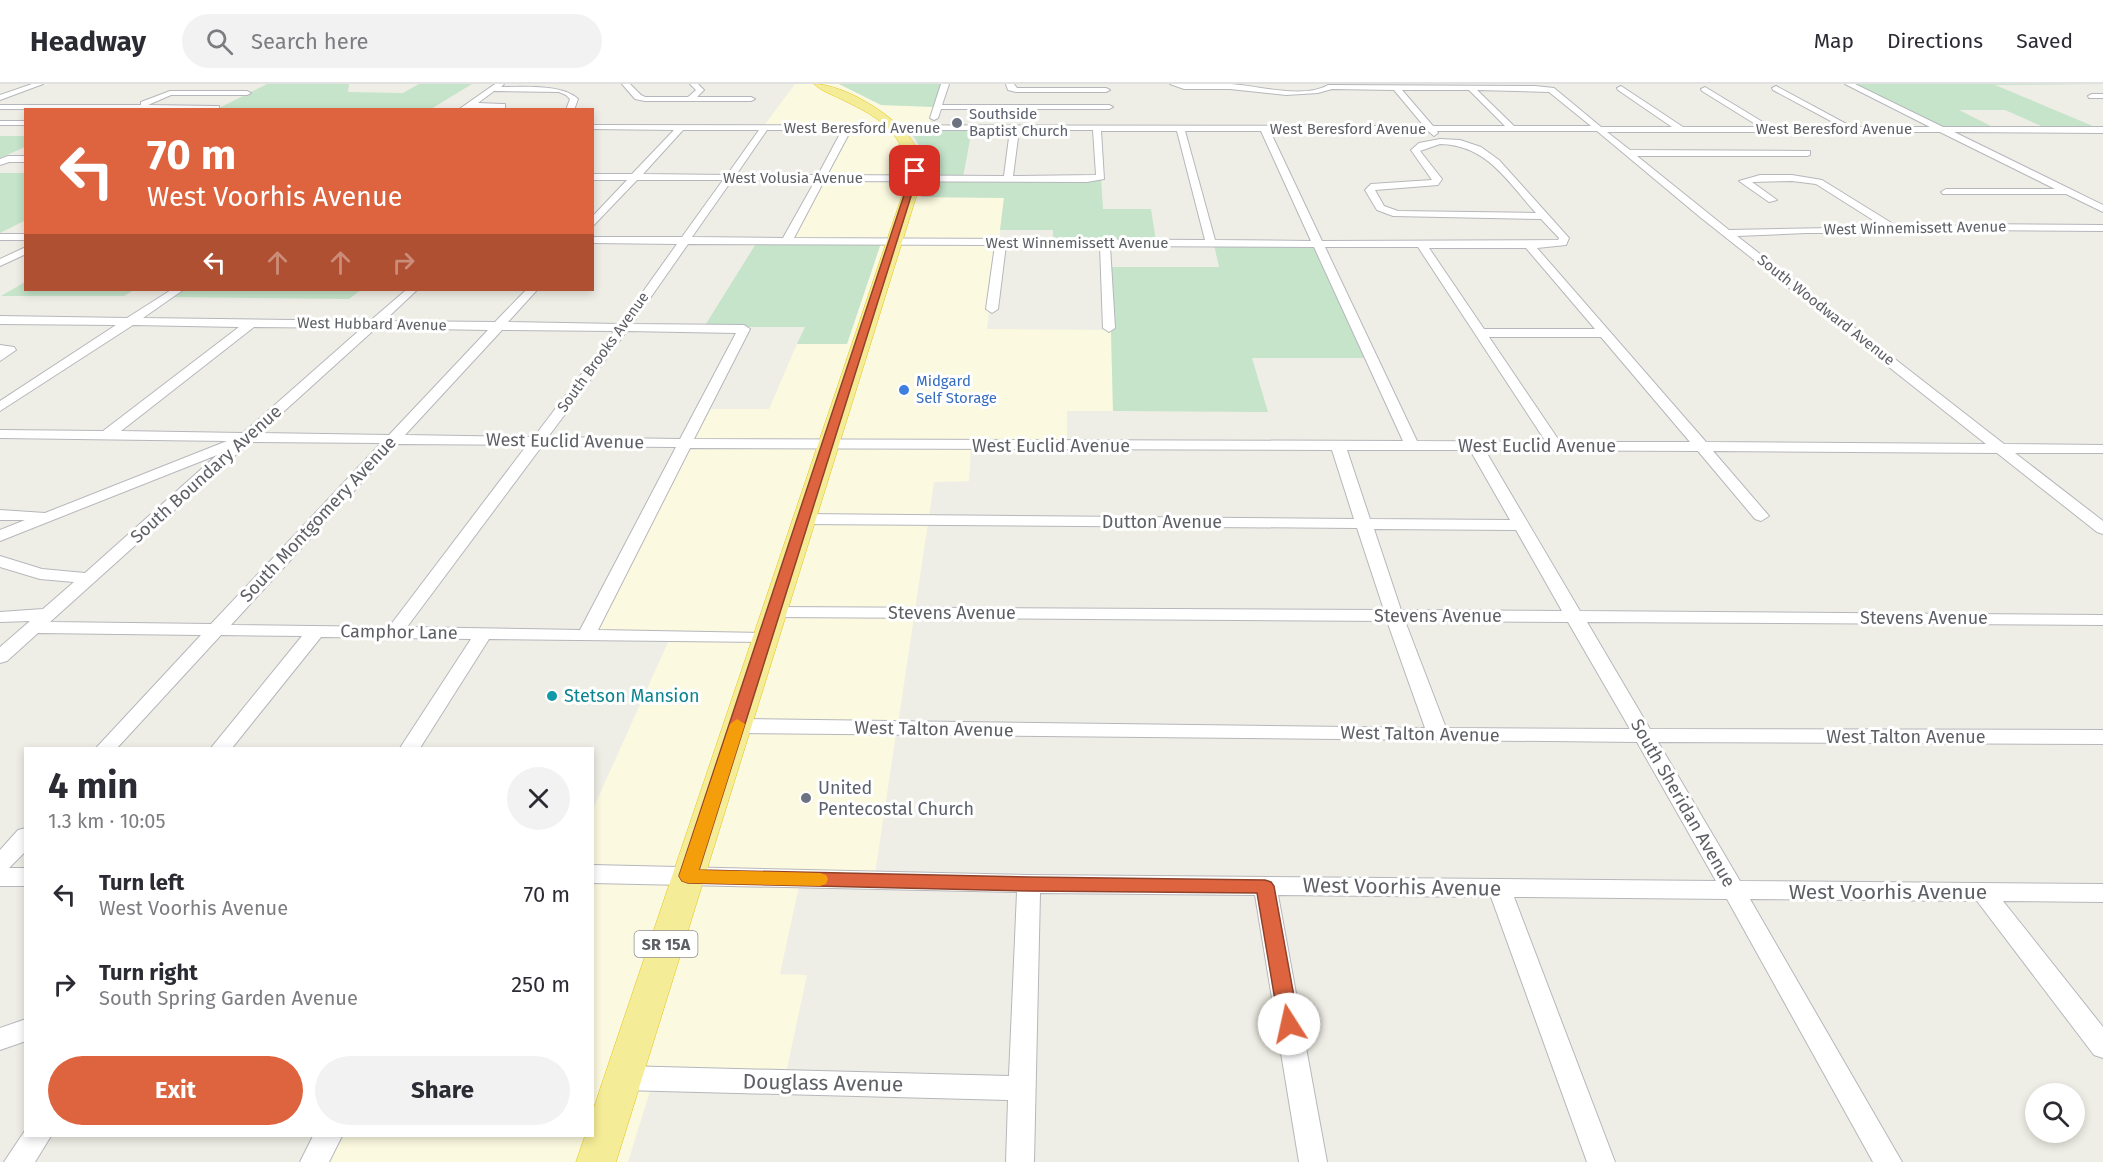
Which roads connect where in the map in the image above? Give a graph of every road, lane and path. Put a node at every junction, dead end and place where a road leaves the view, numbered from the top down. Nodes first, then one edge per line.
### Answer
1 (39, 84) edge
2 (500, 84) edge
3 (626, 84) edge
4 (694, 84) edge
5 (819, 84) edge
6 (945, 84) edge
7 (1010, 84) edge
8 (1174, 84) edge
9 (1849, 84) edge
10 (1245, 86) edge
11 (1327, 86) edge
12 (1394, 86) edge
13 (1106, 87) edge
14 (1470, 87) junction
15 (1621, 88) dead end
16 (1776, 88) dead end
17 (492, 89) junction
18 (1704, 89) dead end
19 (2092, 96) dead end
20 (2103, 96) edge
21 (0, 98) edge
22 (690, 99) junction
23 (502, 106) dead end
24 (0, 107) edge
25 (136, 107) junction
26 (466, 107) edge
27 (745, 107) dead end
28 (938, 107) junction
29 (1109, 107) junction
30 (54, 108) edge
31 (175, 108) edge
32 (216, 108) edge
33 (571, 108) edge
34 (739, 115) dead end
35 (24, 121) edge
36 (0, 123) edge
37 (594, 127) edge
38 (681, 127) junction
39 (729, 127) junction
40 (765, 128) junction
41 (848, 128) junction
42 (895, 128) junction
43 (931, 128) junction
44 (1015, 128) junction
45 (1097, 128) junction
46 (1110, 128) junction
47 (1180, 128) junction
48 (1264, 128) junction
49 (1430, 129) junction
50 (1512, 129) junction
51 (1598, 129) junction
52 (1681, 129) junction
53 (1770, 129) junction
54 (1852, 129) junction
55 (1943, 130) junction
56 (2103, 130) edge
57 (1441, 141) junction
58 (1627, 153) junction
59 (1807, 153) dead end
60 (24, 159) edge
61 (0, 162) edge
62 (594, 177) edge
63 (635, 177) junction
64 (729, 177) junction
65 (821, 178) junction
66 (915, 178) junction
67 (1008, 178) junction
68 (1946, 192) dead end
69 (2069, 192) junction
70 (1772, 200) dead end
71 (2103, 209) edge
72 (1544, 216) junction
73 (594, 222) edge
74 (2103, 228) edge
75 (1896, 230) junction
76 (1727, 233) junction
77 (0, 237) edge
78 (24, 237) edge
79 (594, 240) edge
80 (683, 241) junction
81 (787, 241) junction
82 (894, 242) junction
83 (1000, 242) junction
84 (1105, 243) junction
85 (1211, 243) junction
86 (1317, 244) junction
87 (1421, 244) junction
88 (1529, 245) junction
89 (24, 251) edge
90 (0, 263) edge
91 (176, 291) edge
92 (411, 291) edge
93 (531, 291) edge
94 (992, 309) dead end
95 (0, 320) edge
96 (130, 321) junction
97 (251, 323) junction
98 (373, 324) junction
99 (498, 326) junction
100 (623, 328) junction
101 (1109, 328) dead end
102 (1480, 333) junction
103 (1604, 333) junction
104 (0, 348) edge
105 (0, 357) edge
106 (0, 407) edge
107 (0, 434) edge
108 (106, 436) junction
109 (247, 439) junction
110 (391, 440) junction
111 (537, 441) junction
112 (685, 443) junction
113 (827, 445) junction
114 (1338, 445) junction
115 (1413, 446) junction
116 (1475, 446) junction
117 (1556, 446) junction
118 (1702, 446) junction
119 (2003, 449) junction
120 (2103, 449) edge
121 (0, 515) edge
122 (47, 516) junction
123 (1761, 516) dead end
124 (803, 519) junction
125 (1364, 524) junction
126 (1520, 525) junction
127 (2102, 527) edge
128 (0, 536) edge
129 (0, 561) edge
130 (89, 578) junction
131 (49, 614) junction
132 (1394, 615) junction
133 (1573, 617) junction
134 (0, 618) edge
135 (2103, 620) edge
136 (769, 625) junction
137 (33, 627) junction
138 (215, 630) junction
139 (316, 631) junction
140 (394, 632) junction
141 (483, 634) junction
142 (586, 635) junction
143 (0, 657) edge
144 (737, 726) junction
145 (1438, 735) junction
146 (1643, 736) junction
147 (2103, 737) edge
148 (107, 747) edge
149 (222, 747) edge
150 (412, 747) edge
151 (24, 838) edge
152 (0, 864) edge
153 (594, 874) edge
154 (688, 876) junction
155 (0, 877) edge
156 (24, 877) edge
157 (1029, 884) junction
158 (1265, 886) junction
159 (1499, 888) junction
160 (1734, 891) junction
161 (1983, 892) junction
162 (2103, 893) edge
163 (24, 1031) edge
164 (0, 1039) edge
165 (2103, 1047) edge
166 (623, 1078) junction
167 (1023, 1088) junction
168 (36, 1137) edge
169 (327, 1137) edge
170 (18, 1162) edge
171 (314, 1162) edge
172 (596, 1162) edge
173 (1020, 1162) edge
174 (1313, 1162) edge
175 (1601, 1162) edge
176 (1888, 1162) edge

1 - 21 street
2 - 17 street
3 - 22 street
4 - 22 street
5 - 42 highway, SR 15A
6 - 28 street
7 - 13 street
8 - 10 street
9 - 55 street
10 - 11 street
11 - 12 street
12 - 14 street
12 - 49 street
13 - 29 street
14 - 50 street
14 - 51 street, South Woodward Avenue
15 - 52 street
16 - 54 street
17 - 26 street
17 - 33 street
18 - 53 street
19 - 20 street
22 - 27 street
23 - 26 street
24 - 30 street
25 - 30 street
25 - 31 street
25 - 32 street
28 - 29 street
28 - 43 street
29 - 46 street
34 - 39 street
35 - 36 street
37 - 38 street, West Beresford Avenue
38 - 39 street, West Beresford Avenue
38 - 63 street
39 - 40 street, West Beresford Avenue
40 - 41 street, West Beresford Avenue
40 - 64 street, South Brooks Avenue
41 - 42 street, West Beresford Avenue
41 - 65 street
42 - 43 street, West Beresford Avenue
42 - 66 highway, SR 15A
43 - 44 street, West Beresford Avenue
44 - 45 street, West Beresford Avenue
44 - 67 street
45 - 46 street, West Beresford Avenue
45 - 67 street, West Volusia Avenue
46 - 47 street, West Beresford Avenue
47 - 48 street, West Beresford Avenue
47 - 85 street
48 - 49 street, West Beresford Avenue
48 - 86 street
49 - 50 street, West Beresford Avenue
49 - 57 street
50 - 51 street, West Beresford Avenue
51 - 52 street, West Beresford Avenue
51 - 58 street, South Woodward Avenue
52 - 53 street, West Beresford Avenue
53 - 54 street, West Beresford Avenue
54 - 55 street, West Beresford Avenue
55 - 56 street, West Beresford Avenue
55 - 69 street
57 - 72 street
57 - 72 street
58 - 59 street
58 - 76 street, South Woodward Avenue
60 - 61 street
62 - 63 street, West Volusia Avenue
63 - 64 street, West Volusia Avenue
63 - 73 street
64 - 65 street, West Volusia Avenue
64 - 80 street, South Brooks Avenue
65 - 66 street, West Volusia Avenue
65 - 81 street
66 - 67 street, West Volusia Avenue
66 - 82 highway, SR 15A
68 - 69 street
69 - 71 street
70 - 75 street
72 - 88 street, West Winnemissett Avenue
74 - 75 street, West Winnemissett Avenue
75 - 76 street, West Winnemissett Avenue
76 - 119 street, South Woodward Avenue
77 - 78 street
79 - 80 street, West Winnemissett Avenue
80 - 81 street, West Winnemissett Avenue
80 - 100 street, South Brooks Avenue
81 - 82 street, West Winnemissett Avenue
82 - 83 street, West Winnemissett Avenue
82 - 113 highway, SR 15A
83 - 84 street, West Winnemissett Avenue
83 - 94 street
84 - 85 street, West Winnemissett Avenue
84 - 101 street
85 - 86 street, West Winnemissett Avenue
86 - 87 street, West Winnemissett Avenue
86 - 115 street
87 - 88 street, West Winnemissett Avenue
87 - 102 street
88 - 103 street
89 - 90 street
91 - 96 street
92 - 98 street, South Boundary Avenue
93 - 99 street, South Montgomery Avenue
95 - 96 street, West Hubbard Avenue
96 - 97 street, West Hubbard Avenue
96 - 106 street
97 - 98 street, West Hubbard Avenue
97 - 108 street
98 - 99 street, West Hubbard Avenue
98 - 109 street, South Boundary Avenue
99 - 100 street, West Hubbard Avenue
99 - 110 street, South Montgomery Avenue
100 - 111 street, South Brooks Avenue
100 - 112 street, West Hubbard Avenue
102 - 103 street
102 - 117 street
103 - 118 street
104 - 105 street
107 - 108 street, West Euclid Avenue
108 - 109 street, West Euclid Avenue
109 - 110 street, West Euclid Avenue
109 - 122 street
109 - 130 street, South Boundary Avenue
110 - 111 street, West Euclid Avenue
110 - 138 street, South Montgomery Avenue
111 - 112 street, West Euclid Avenue
111 - 140 street, South Brooks Avenue
112 - 113 street, West Euclid Avenue
112 - 142 street
113 - 114 street, West Euclid Avenue
113 - 124 highway, SR 15A
114 - 115 street, West Euclid Avenue
114 - 125 street
115 - 116 street, West Euclid Avenue
116 - 117 street, West Euclid Avenue
116 - 126 street, South Sheridan Avenue
117 - 118 street, West Euclid Avenue
118 - 119 street, West Euclid Avenue
118 - 123 street
119 - 120 street, West Euclid Avenue
119 - 127 street, South Woodward Avenue
121 - 122 street
122 - 128 street
124 - 125 street, Dutton Avenue
124 - 136 highway, SR 15A
125 - 126 street, Dutton Avenue
125 - 132 street
126 - 133 street, South Sheridan Avenue
129 - 130 street
130 - 131 street, South Boundary Avenue
131 - 134 street
131 - 137 street, South Boundary Avenue
132 - 133 street, Stevens Avenue
132 - 136 street, Stevens Avenue
132 - 145 street
133 - 135 street, Stevens Avenue
133 - 146 street, South Sheridan Avenue
136 - 142 street, Camphor Lane
136 - 144 highway, SR 15A
137 - 138 street, Camphor Lane
137 - 143 street, South Boundary Avenue
138 - 139 street, Camphor Lane
138 - 148 street, South Montgomery Avenue
139 - 140 street, Camphor Lane
139 - 149 street
140 - 141 street, Camphor Lane
141 - 142 street, Camphor Lane
141 - 150 street
144 - 145 street, West Talton Avenue
144 - 154 highway, SR 15A
145 - 146 street, West Talton Avenue
146 - 147 street, West Talton Avenue
146 - 160 street, South Sheridan Avenue
151 - 152 street
153 - 154 street, West Voorhis Avenue
154 - 157 street, West Voorhis Avenue
154 - 166 highway, SR 15A
155 - 156 street
157 - 158 street, West Voorhis Avenue
157 - 167 street
158 - 159 street, West Voorhis Avenue
158 - 174 street
159 - 160 street, West Voorhis Avenue
159 - 175 street
160 - 161 street, West Voorhis Avenue
160 - 176 street, South Sheridan Avenue
161 - 162 street, West Voorhis Avenue
161 - 165 street
163 - 164 street
166 - 167 street, Douglass Avenue
166 - 172 highway, SR 15A
167 - 173 street
168 - 170 street
169 - 171 street

